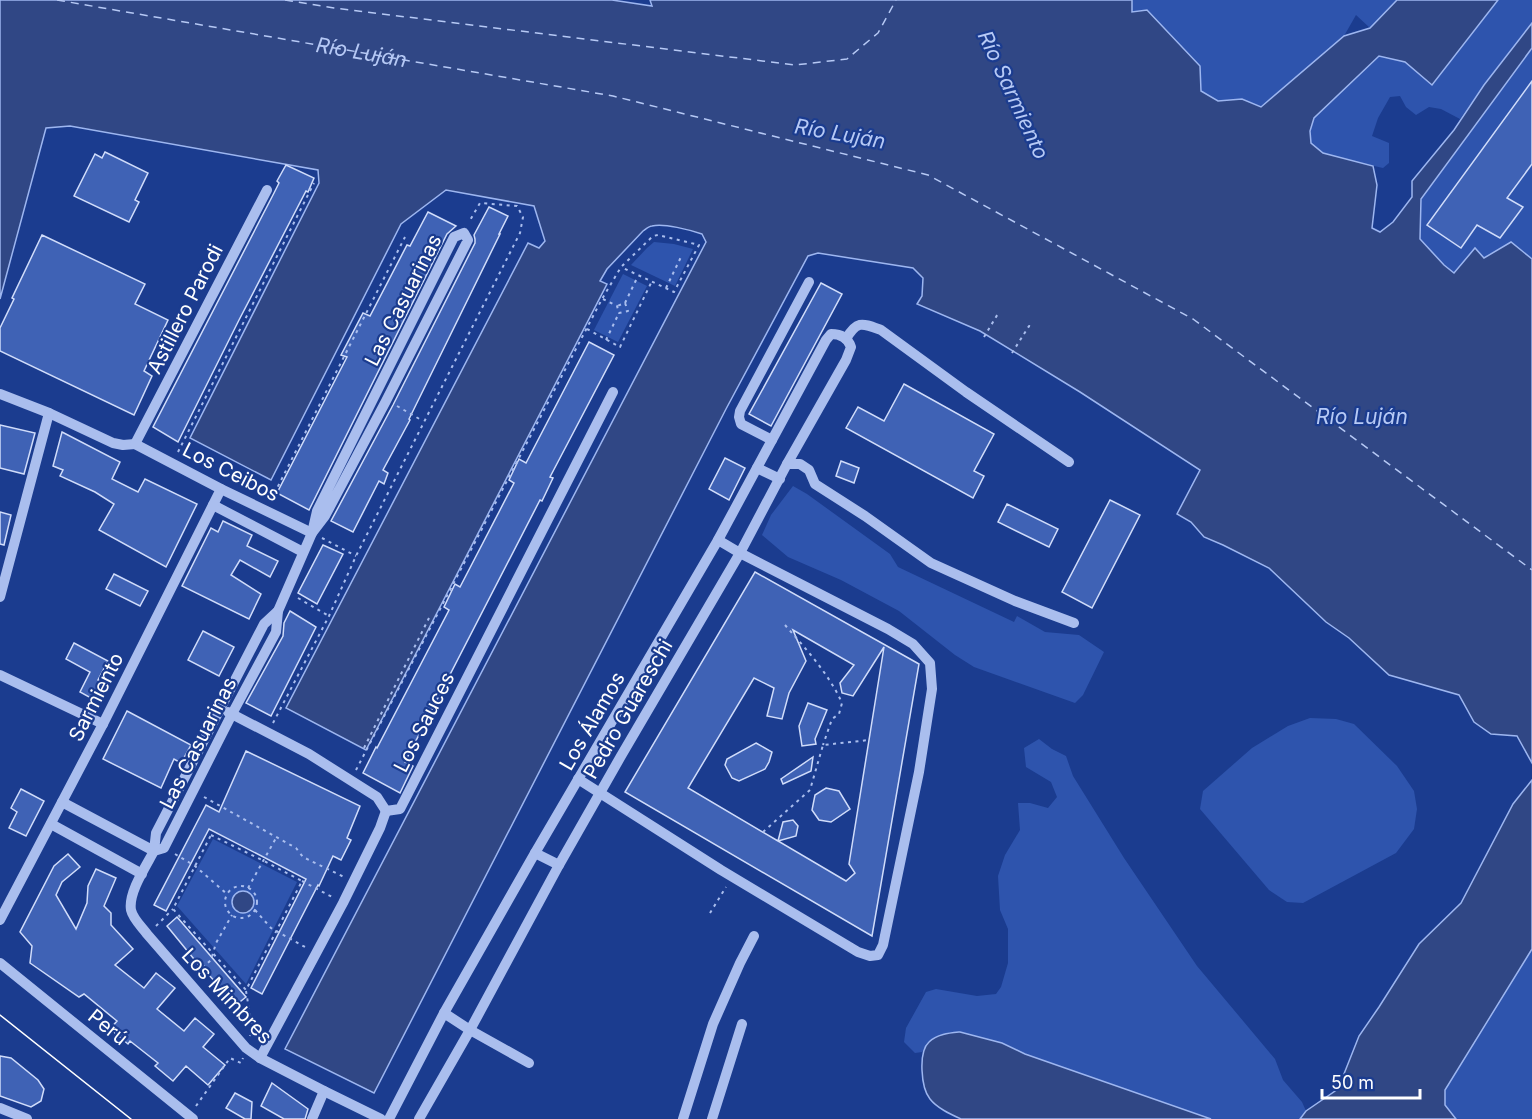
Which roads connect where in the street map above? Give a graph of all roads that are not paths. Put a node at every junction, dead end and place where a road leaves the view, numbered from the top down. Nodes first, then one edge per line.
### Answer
1 (267, 190) dead end
2 (809, 282) dead end
3 (846, 339) junction
4 (613, 392) dead end
5 (0, 394) edge
6 (49, 413) junction
7 (772, 440) junction
8 (135, 444) junction
9 (1069, 462) dead end
10 (787, 464) junction
11 (757, 468) junction
12 (780, 479) junction
13 (221, 489) junction
14 (213, 505) junction
15 (312, 533) junction
16 (718, 540) junction
17 (303, 552) junction
18 (740, 554) junction
19 (0, 597) edge
20 (278, 611) junction
21 (1074, 623) dead end
22 (0, 675) edge
23 (220, 708) junction
24 (232, 714) junction
25 (103, 724) junction
26 (578, 779) junction
27 (600, 794) junction
28 (62, 802) junction
29 (386, 811) junction
30 (51, 824) junction
31 (159, 850) junction
32 (535, 853) junction
33 (559, 865) junction
34 (142, 874) junction
35 (131, 908) joint
36 (0, 920) edge
37 (754, 936) dead end
38 (0, 963) edge
39 (444, 1014) junction
40 (742, 1024) dead end
41 (470, 1030) junction
42 (260, 1058) junction
43 (529, 1063) dead end
44 (324, 1091) junction
45 (0, 1108) edge
46 (191, 1117) edge
47 (27, 1119) edge
48 (312, 1119) edge
49 (381, 1119) edge
50 (389, 1119) edge
51 (419, 1119) edge
52 (683, 1119) edge
53 (712, 1119) edge

1 - 8 street, Astillero Parodi
2 - 7 street
3 - 7 street, Los Álamos
3 - 9 street
3 - 10 street, Pedro Guareschi
4 - 29 street, Los Sauces
5 - 6 street, Los Ceibos
6 - 8 street, Los Ceibos
6 - 19 street
7 - 11 street, Los Álamos
8 - 13 street, Los Ceibos
10 - 12 street, Pedro Guareschi
10 - 21 street
11 - 12 street
11 - 16 street, Los Álamos
12 - 18 street, Pedro Guareschi
13 - 14 street, Sarmiento
13 - 15 street, Los Ceibos
14 - 17 street
14 - 25 street, Sarmiento
15 - 15 street, Las Casuarinas
15 - 17 street, Las Casuarinas
16 - 18 street
16 - 26 street, Los Álamos
17 - 20 street, Las Casuarinas
18 - 27 street, Pedro Guareschi
18 - 27 street
20 - 23 street, Las Casuarinas
20 - 24 street, Las Casuarinas
22 - 25 street
23 - 24 street
23 - 31 street, Las Casuarinas
24 - 29 street
24 - 31 street, Las Casuarinas
25 - 28 street, Sarmiento
26 - 27 street
26 - 32 street, Los Álamos
27 - 33 street, Pedro Guareschi
28 - 30 street, Sarmiento
28 - 31 street
29 - 42 street
30 - 34 street
30 - 36 street, Sarmiento
31 - 34 street, Las Casuarinas
32 - 33 street
32 - 39 street, Los Álamos
33 - 41 street, Pedro Guareschi
34 - 35 street, Las Casuarinas
35 - 42 street, Los Mimbres
37 - 52 street
38 - 46 street, Perú
39 - 41 street
39 - 50 street, Los Álamos
40 - 53 street
41 - 43 street
41 - 51 street, Pedro Guareschi
42 - 44 street, Los Mimbres
44 - 48 street
44 - 49 street, Los Mimbres
45 - 47 street

